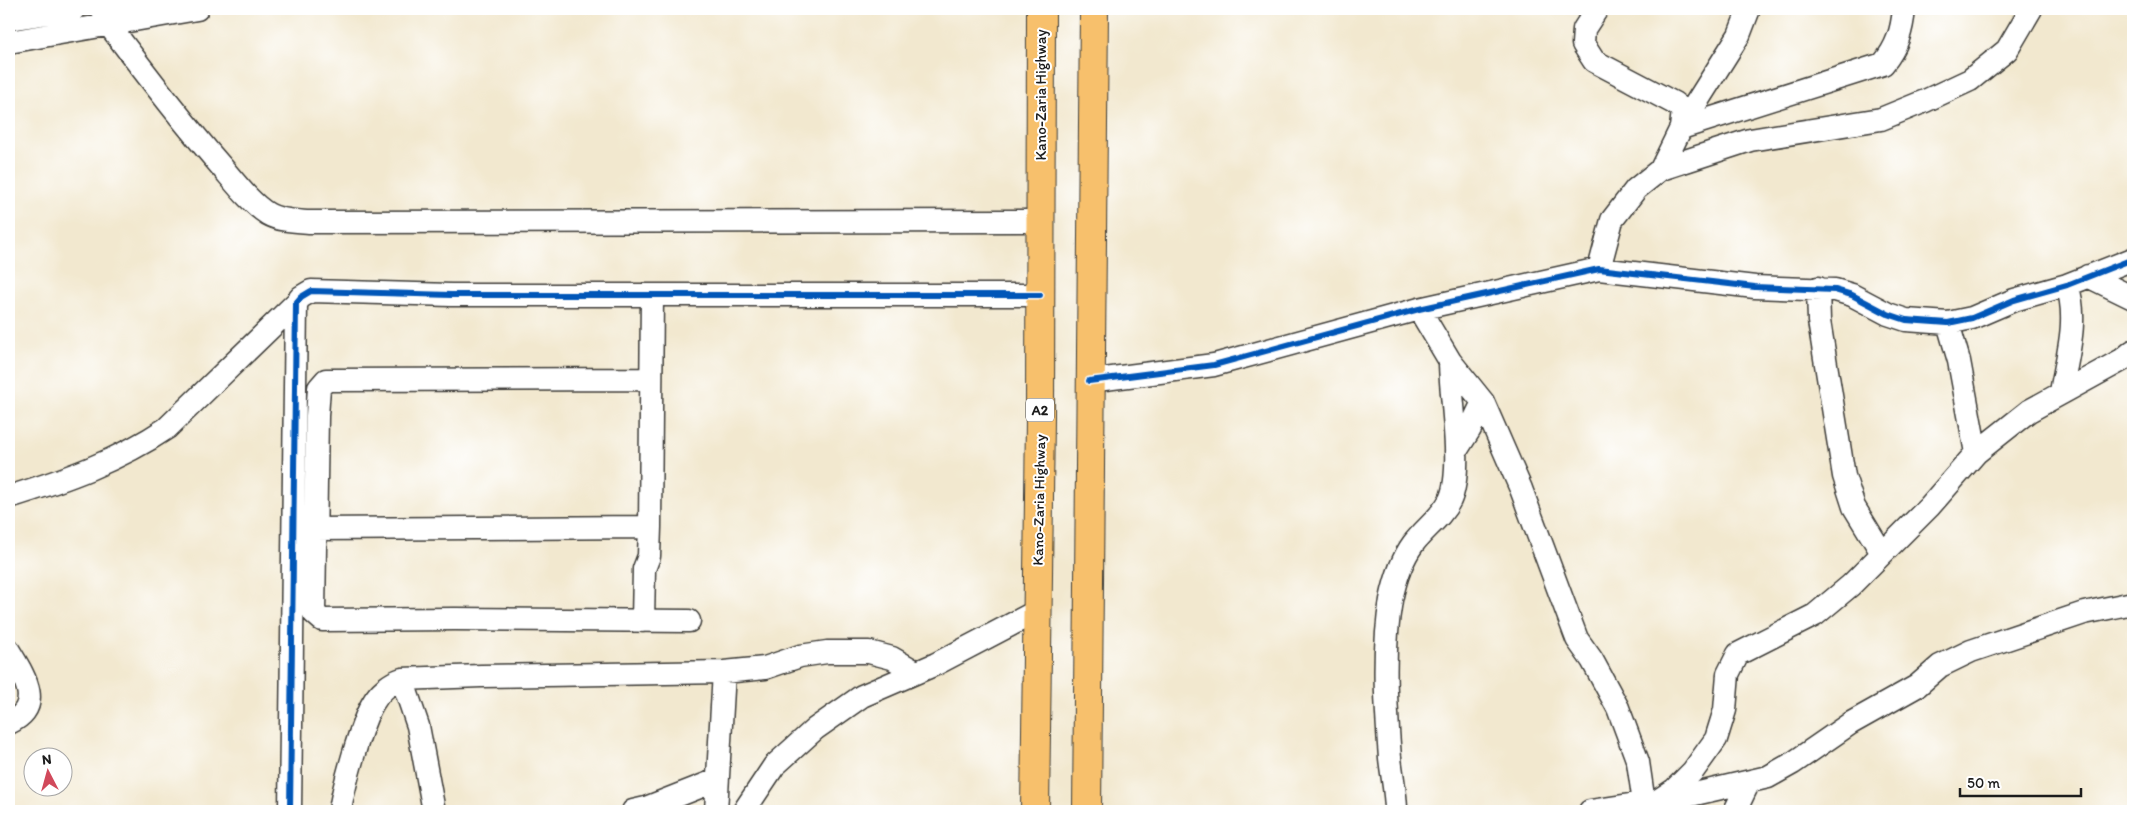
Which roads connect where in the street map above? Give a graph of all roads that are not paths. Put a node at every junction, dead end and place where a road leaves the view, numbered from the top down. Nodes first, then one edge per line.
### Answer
1 (74, 9) edge
2 (197, 9) edge
3 (1041, 9) edge
4 (1094, 9) edge
5 (1597, 9) edge
6 (1749, 9) edge
7 (1904, 9) edge
8 (2028, 10) edge
9 (105, 17) edge
10 (9, 19) edge
11 (9, 42) edge
12 (1681, 128) junction
13 (1661, 169) junction
14 (1040, 221) junction
15 (2133, 259) edge
16 (1599, 269) junction
17 (2088, 276) junction
18 (2067, 285) junction
19 (1818, 288) junction
20 (1040, 294) junction
21 (652, 295) junction
22 (2133, 298) edge
23 (296, 303) junction
24 (1419, 309) junction
25 (1948, 323) junction
26 (2133, 351) edge
27 (1450, 361) junction
28 (651, 379) junction
29 (1090, 381) junction
30 (2061, 392) junction
31 (1482, 402) junction
32 (1456, 451) junction
33 (1976, 452) junction
34 (9, 497) edge
35 (650, 527) junction
36 (314, 530) junction
37 (1882, 553) junction
38 (2133, 603) edge
39 (1037, 611) junction
40 (643, 621) junction
41 (689, 621) dead end
42 (9, 651) edge
43 (724, 672) junction
44 (916, 672) junction
45 (402, 679) junction
46 (9, 723) edge
47 (717, 780) junction
48 (1748, 784) junction
49 (1653, 805) edge
50 (290, 811) edge
51 (340, 811) edge
52 (434, 811) edge
53 (632, 811) edge
54 (716, 811) edge
55 (744, 811) edge
56 (1035, 811) edge
57 (1087, 811) edge
58 (1396, 811) edge
59 (1590, 811) edge
60 (1735, 811) edge

1 - 10 street
2 - 9 street
3 - 14 highway, Kano-Zaria Highway / A2
4 - 29 highway
5 - 12 street
6 - 12 street
7 - 12 street
8 - 13 street
9 - 11 street
9 - 14 street
12 - 13 street
13 - 16 street
14 - 20 highway, Kano-Zaria Highway / A2
15 - 17 street
16 - 19 street
16 - 24 street
17 - 18 street
17 - 22 street
18 - 25 street
18 - 30 street
19 - 25 street
19 - 37 street
20 - 21 street
20 - 39 highway, Kano-Zaria Highway / A2
21 - 23 street
21 - 28 street
23 - 34 street
23 - 50 street
24 - 27 street
24 - 29 street
25 - 33 street
26 - 30 street
27 - 31 street
27 - 32 street
28 - 35 street
28 - 36 street
29 - 57 highway
30 - 33 street
31 - 32 street
31 - 49 street
32 - 58 street
33 - 37 street
35 - 36 street
35 - 40 street
36 - 40 street
37 - 49 street
38 - 48 street
39 - 44 street
39 - 56 highway, Kano-Zaria Highway / A2
40 - 41 street
42 - 46 street
43 - 44 street
43 - 45 street
43 - 47 street
44 - 55 street
45 - 51 street
45 - 52 street
47 - 53 street
47 - 54 street
48 - 49 street
48 - 60 street
49 - 59 street

